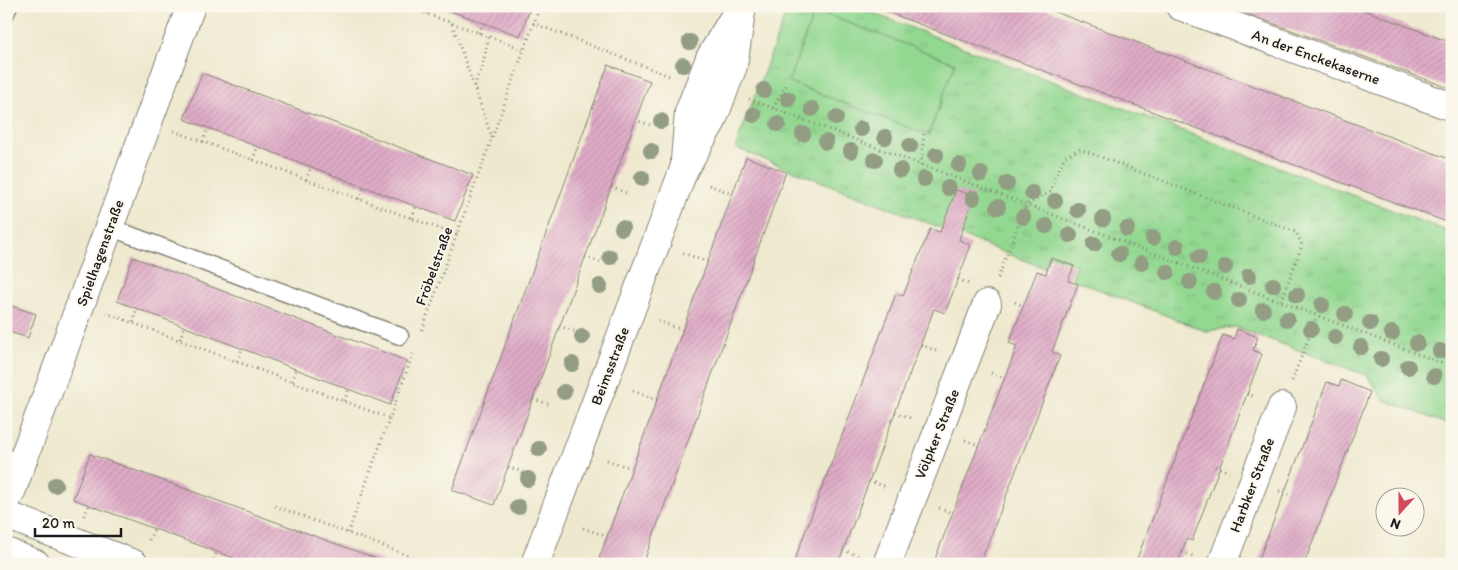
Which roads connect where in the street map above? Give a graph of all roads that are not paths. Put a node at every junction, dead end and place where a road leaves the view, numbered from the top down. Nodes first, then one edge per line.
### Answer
1 (9, 6) edge
2 (190, 6) edge
3 (741, 6) edge
4 (1180, 6) edge
5 (6, 13) edge
6 (1452, 107) edge
7 (110, 227) junction
8 (987, 304) road end
9 (400, 336) dead end
10 (1282, 407) road end
11 (6, 499) edge
12 (6, 515) edge
13 (6, 552) edge
14 (36, 564) edge
15 (134, 564) edge
16 (536, 564) edge
17 (887, 564) edge
18 (1222, 564) edge

1 - 5 lane
2 - 7 street, Spielhagenstraße
3 - 16 street, Beimsstraße
4 - 6 street, An der Enckekaserne
7 - 9 lane
7 - 11 street, Spielhagenstraße
8 - 17 street, Völpker Straße
10 - 18 street, Harbker Straße
12 - 15 street
13 - 14 street

